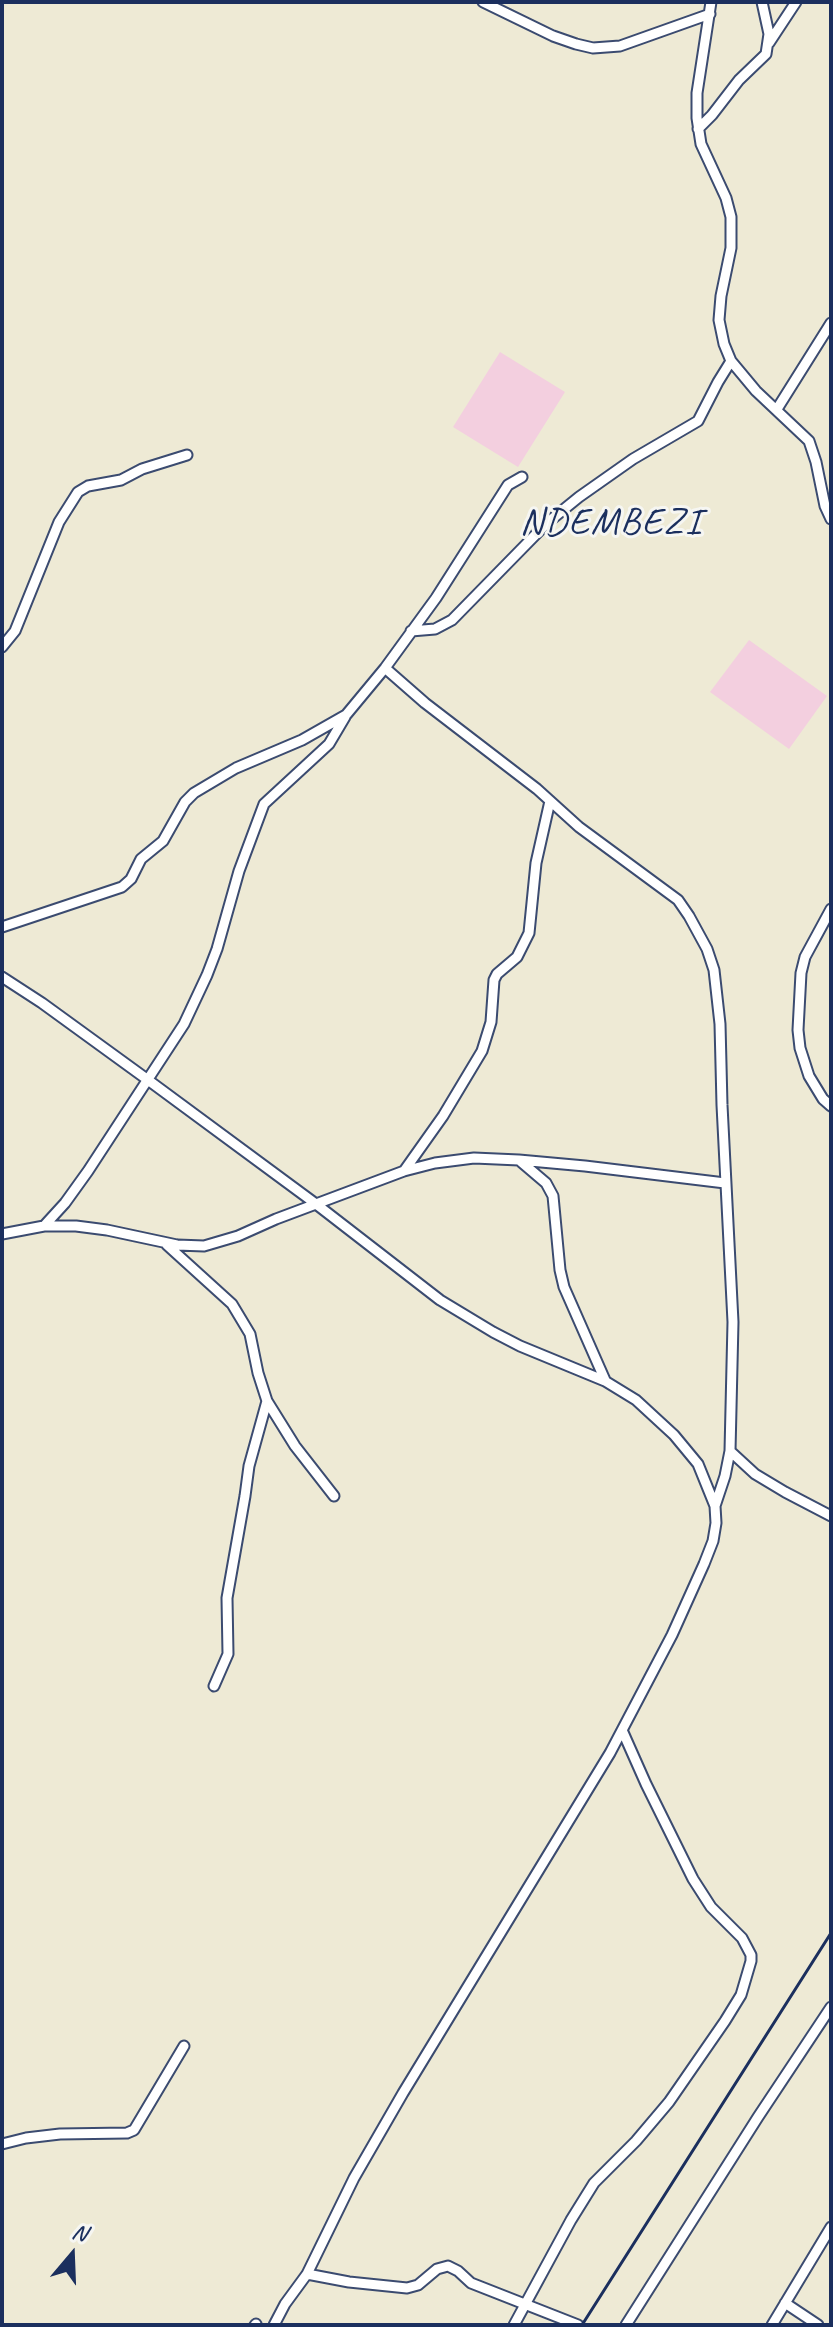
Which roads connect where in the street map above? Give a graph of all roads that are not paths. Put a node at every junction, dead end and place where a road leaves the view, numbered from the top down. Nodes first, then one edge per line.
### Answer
1 (483, 2) edge
2 (711, 2) edge
3 (762, 2) edge
4 (796, 2) edge
5 (710, 14) junction
6 (769, 43) junction
7 (698, 129) junction
8 (831, 323) edge
9 (731, 361) junction
10 (777, 409) junction
11 (187, 455) dead end
12 (522, 477) dead end
13 (831, 519) edge
14 (411, 631) junction
15 (2, 647) edge
16 (385, 668) junction
17 (346, 715) junction
18 (550, 801) junction
19 (831, 909) edge
20 (2, 927) edge
21 (2, 977) edge
22 (148, 1080) junction
23 (831, 1106) edge
24 (519, 1160) junction
25 (404, 1171) junction
26 (725, 1183) junction
27 (316, 1204) junction
28 (44, 1226) junction
29 (2, 1234) edge
30 (165, 1243) junction
31 (605, 1381) junction
32 (267, 1401) junction
33 (730, 1451) junction
34 (334, 1496) dead end
35 (715, 1506) junction
36 (831, 1516) edge
37 (214, 1686) dead end
38 (622, 1730) junction
39 (831, 2007) edge
40 (184, 2046) dead end
41 (2, 2144) edge
42 (831, 2227) edge
43 (307, 2274) junction
44 (785, 2303) junction
45 (526, 2304) junction
46 (274, 2325) edge
47 (514, 2325) edge
48 (578, 2325) edge
49 (626, 2325) edge
50 (772, 2325) edge
51 (818, 2325) edge

1 - 5 street
2 - 5 street
3 - 6 street
4 - 6 street
5 - 7 street
6 - 7 street
7 - 9 street
8 - 10 street
9 - 10 street
9 - 14 street
10 - 13 street
11 - 15 street
12 - 14 street
14 - 16 street
16 - 17 street
16 - 18 street
17 - 20 street
17 - 22 street
18 - 25 street
18 - 26 street
19 - 23 street
21 - 22 street
22 - 27 street
22 - 28 street
24 - 25 street
24 - 26 street
24 - 31 street
25 - 27 street
26 - 33 street
27 - 30 street
27 - 31 street
28 - 29 street
28 - 30 street
30 - 32 street
31 - 35 street
32 - 34 street
32 - 37 street
33 - 35 street
33 - 36 street
35 - 38 street
38 - 43 street
38 - 45 street
39 - 49 street
40 - 41 street
42 - 44 street
43 - 45 street
43 - 46 street
44 - 50 street
44 - 51 street
45 - 47 street
45 - 48 street

